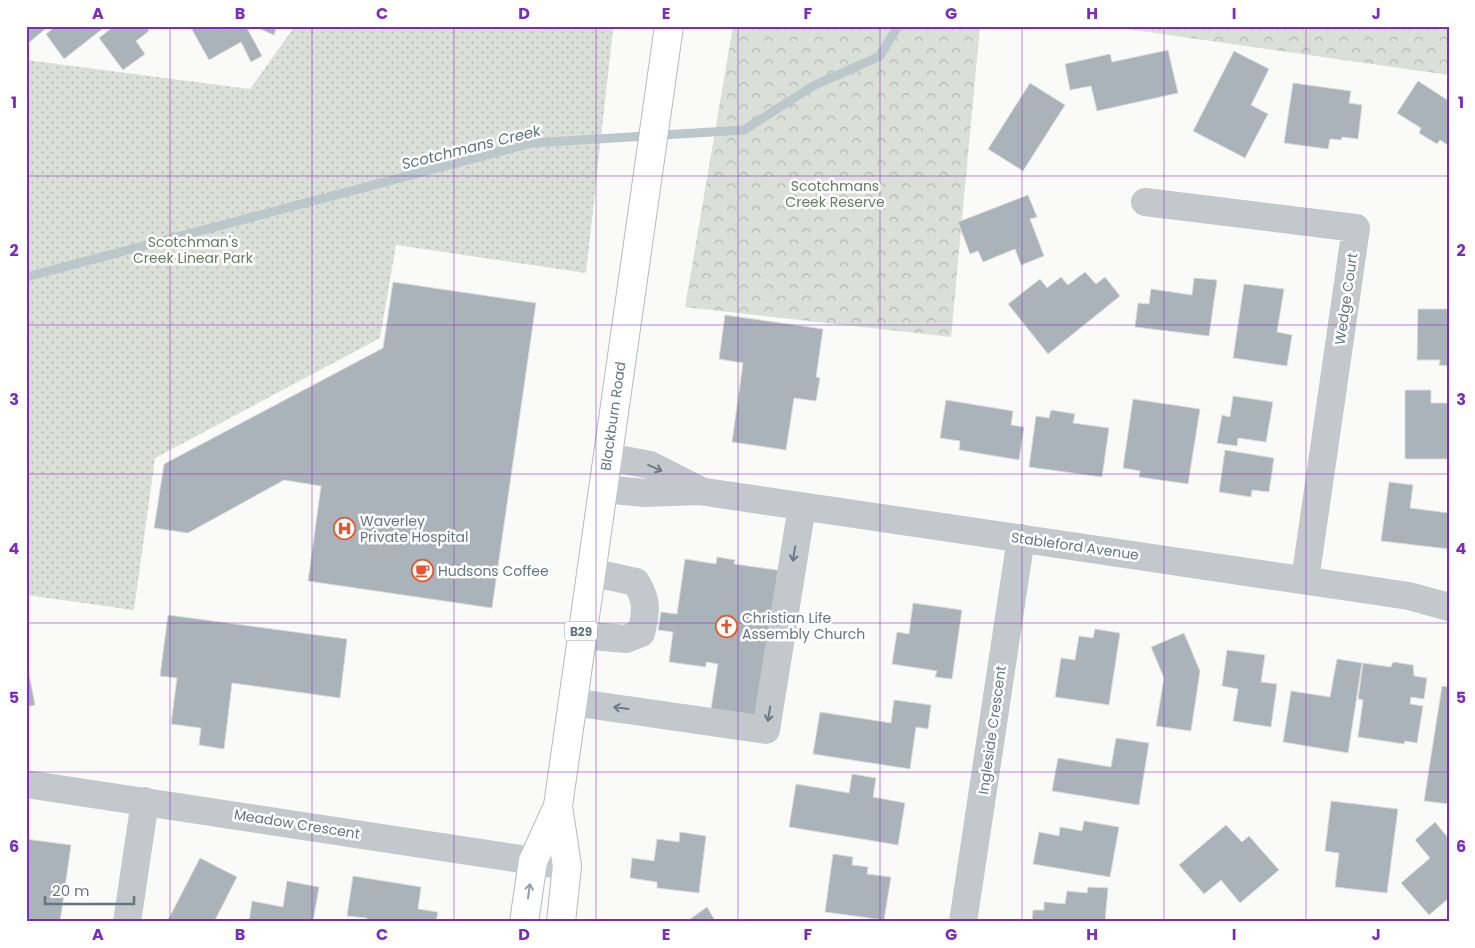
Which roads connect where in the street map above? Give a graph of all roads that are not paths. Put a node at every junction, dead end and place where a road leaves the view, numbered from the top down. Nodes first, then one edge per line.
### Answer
1 (669, 26) edge
2 (1145, 202) dead end
3 (608, 457) junction
4 (603, 489) junction
5 (699, 490) junction
6 (802, 506) junction
7 (1021, 538) junction
8 (590, 572) junction
9 (1305, 580) junction
10 (1449, 607) edge
11 (581, 635) junction
12 (572, 702) junction
13 (26, 784) edge
14 (145, 801) junction
15 (558, 806) junction
16 (533, 861) junction
17 (567, 866) junction
18 (127, 922) edge
19 (524, 922) edge
20 (561, 922) edge
21 (963, 922) edge

1 - 3 main road, Blackburn Road / B29
2 - 9 street, Wedge Court
3 - 4 main road, Blackburn Road / B29
3 -> 5 street, Stableford Avenue
4 - 5 street, Stableford Avenue
4 - 8 main road, Blackburn Road / B29
5 - 6 street, Stableford Avenue
6 - 7 street, Stableford Avenue
6 -> 12 street
7 - 9 street, Stableford Avenue
7 - 21 street, Ingleside Crescent
8 - 11 main road, Blackburn Road / B29
8 - 11 street
9 - 10 street, Stableford Avenue
11 - 12 main road, Blackburn Road / B29
12 - 15 main road, Blackburn Road / B29
13 - 14 street, Meadow Crescent
14 - 16 street, Meadow Crescent
14 - 18 street
15 - 16 main road, Blackburn Road / B29
15 - 17 main road, Blackburn Road / B29
16 - 17 street, Meadow Crescent
19 -> 16 main road, Blackburn Road / B29
17 - 20 main road, Blackburn Road / B29

